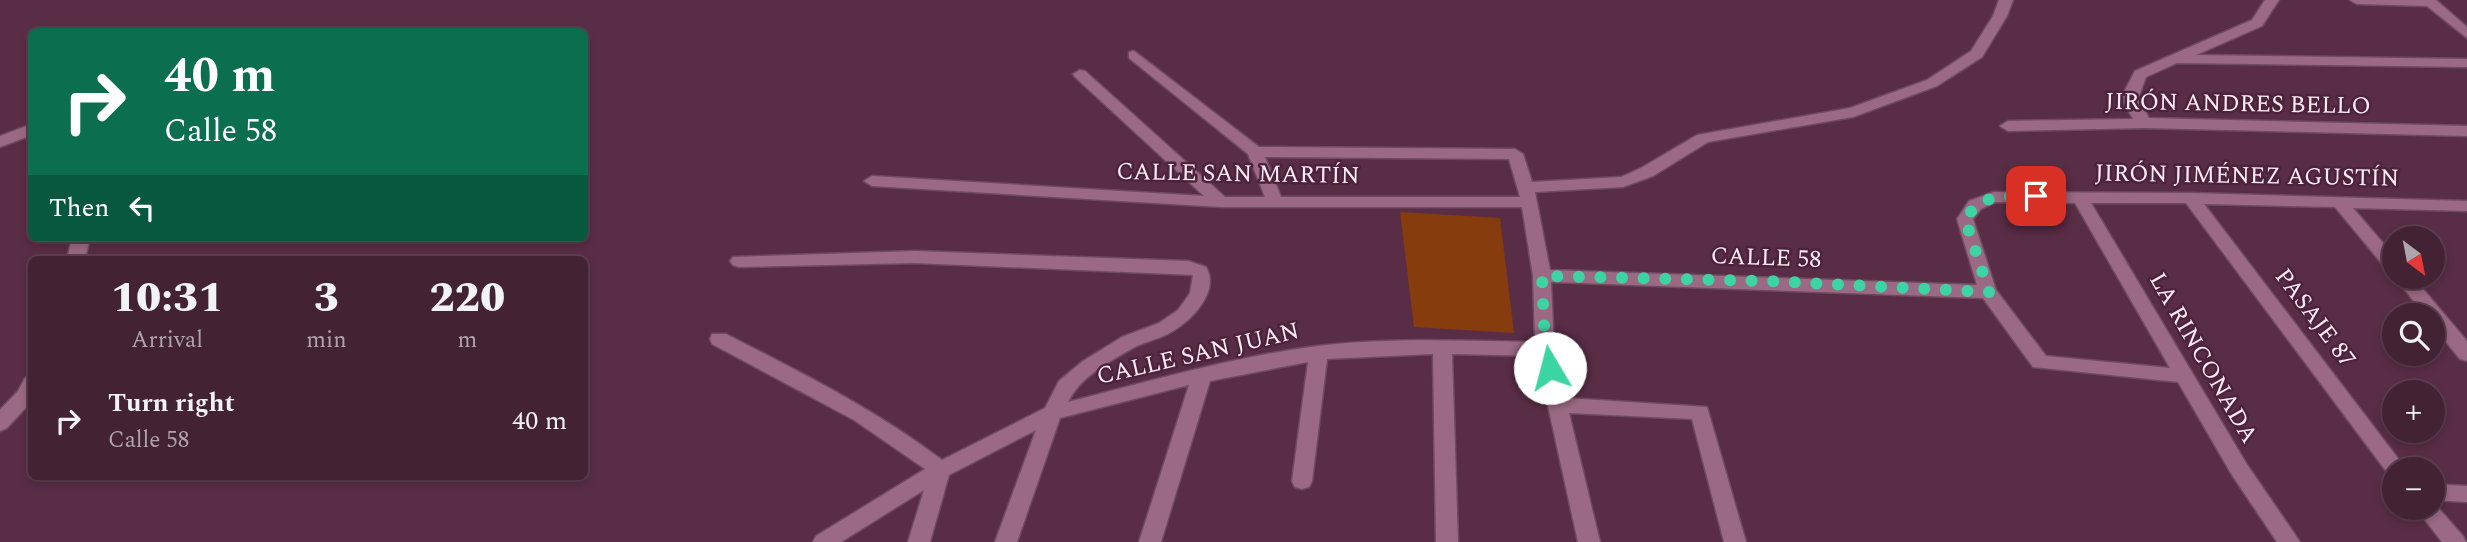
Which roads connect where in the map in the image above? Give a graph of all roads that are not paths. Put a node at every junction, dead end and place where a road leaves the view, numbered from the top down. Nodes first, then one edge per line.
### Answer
1 (2006, 0) edge
2 (2273, 0) edge
3 (2357, 0) edge
4 (2429, 1) edge
5 (2467, 34) edge
6 (1134, 55) dead end
7 (2179, 59) junction
8 (2467, 63) edge
9 (1080, 74) dead end
10 (2144, 123) junction
11 (2008, 126) dead end
12 (28, 131) edge
13 (2467, 131) edge
14 (0, 142) edge
15 (1255, 152) junction
16 (872, 181) dead end
17 (1527, 195) junction
18 (2079, 196) junction
19 (2191, 198) junction
20 (1275, 201) junction
21 (1221, 202) junction
22 (2340, 202) junction
23 (2466, 207) edge
24 (2382, 253) edge
25 (739, 261) dead end
26 (1542, 276) junction
27 (2413, 289) edge
28 (1989, 292) junction
29 (719, 339) dead end
30 (1442, 347) junction
31 (1545, 349) junction
32 (1318, 353) junction
33 (2467, 354) edge
34 (1202, 375) junction
35 (2185, 376) junction
36 (28, 390) edge
37 (1558, 405) junction
38 (1052, 414) junction
39 (0, 423) edge
40 (2387, 457) edge
41 (940, 470) junction
42 (1302, 481) dead end
43 (2445, 493) edge
44 (2467, 494) edge
45 (2436, 520) edge
46 (824, 542) edge
47 (919, 542) edge
48 (1006, 542) edge
49 (1150, 542) edge
50 (1447, 542) edge
51 (1589, 542) edge
52 (1735, 542) edge
53 (2289, 542) edge
54 (2455, 542) edge

1 - 17 street, CALLE SAN MARTÍN
2 - 7 street
3 - 4 street
4 - 5 street
6 - 15 street
7 - 8 street
7 - 10 street
9 - 21 street
10 - 11 street, JIRÓN ANDRES BELLO
10 - 13 street, JIRÓN ANDRES BELLO
12 - 14 street
15 - 17 street
15 - 20 street
16 - 21 street, CALLE SAN MARTÍN
17 - 20 street, CALLE SAN MARTÍN
17 - 26 street
18 - 19 street, JIRÓN JIMÉNEZ AGUSTÍN
18 - 28 street, JIRÓN JIMÉNEZ AGUSTÍN
18 - 35 street, LA RINCONADA
19 - 22 street, JIRÓN JIMÉNEZ AGUSTÍN
19 - 40 street, PASAJE 87
20 - 21 street, CALLE SAN MARTÍN
22 - 23 street, JIRÓN JIMÉNEZ AGUSTÍN
22 - 24 street
25 - 38 street
26 - 28 street, CALLE 58
26 - 31 street
27 - 33 street
28 - 35 street, JIRÓN JIMÉNEZ AGUSTÍN
29 - 41 street
30 - 31 street, CALLE SAN JUAN
30 - 32 street, CALLE SAN JUAN
30 - 50 street
31 - 37 street
32 - 34 street, CALLE SAN JUAN
32 - 42 street
34 - 38 street, CALLE SAN JUAN
34 - 49 street
35 - 53 street, LA RINCONADA
36 - 39 street
37 - 51 street
37 - 52 street
38 - 41 street, CALLE SAN JUAN
38 - 48 street
41 - 46 street, CALLE SAN JUAN
41 - 47 street
43 - 44 street
45 - 54 street

